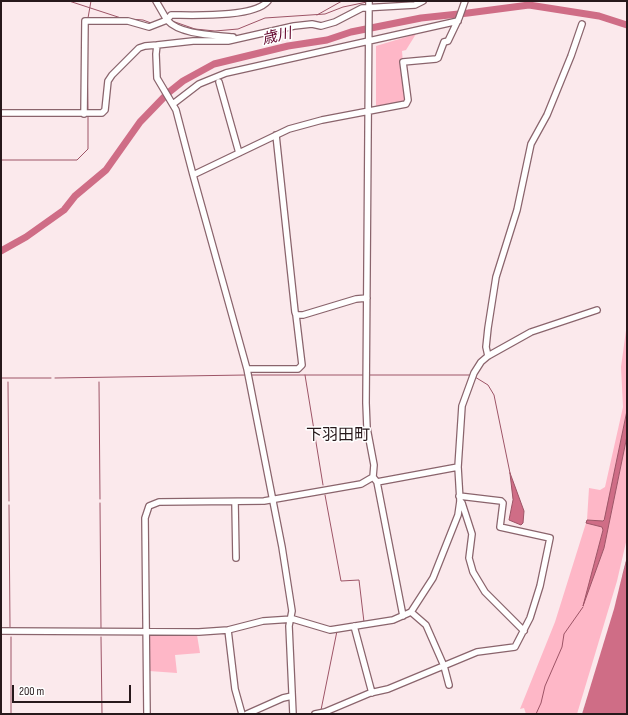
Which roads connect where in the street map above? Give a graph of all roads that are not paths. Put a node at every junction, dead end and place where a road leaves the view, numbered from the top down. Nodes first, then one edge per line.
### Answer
1 (156, 1) edge
2 (268, 1) edge
3 (423, 1) edge
4 (465, 1) edge
5 (369, 6) edge
6 (459, 20) junction
7 (168, 22) junction
8 (582, 24) dead end
9 (235, 40) junction
10 (369, 40) junction
11 (157, 45) junction
12 (219, 82) dead end
13 (171, 102) junction
14 (368, 110) junction
15 (1, 113) edge
16 (84, 114) junction
17 (276, 135) junction
18 (239, 153) junction
19 (193, 175) junction
20 (367, 298) junction
21 (597, 310) dead end
22 (296, 315) junction
23 (488, 356) junction
24 (248, 374) junction
25 (458, 467) junction
26 (375, 480) junction
27 (460, 499) junction
28 (273, 500) junction
29 (236, 502) junction
30 (236, 558) dead end
31 (411, 612) junction
32 (404, 616) junction
33 (290, 619) junction
34 (354, 626) junction
35 (228, 630) junction
36 (524, 631) junction
37 (1, 632) edge
38 (146, 632) junction
39 (444, 666) junction
40 (449, 685) dead end
41 (372, 693) junction
42 (292, 696) junction
43 (147, 714) edge
44 (242, 714) edge
45 (247, 714) edge
46 (293, 714) edge
47 (315, 714) edge

1 - 7 street
2 - 7 street
3 - 5 street
4 - 6 street
5 - 9 street
5 - 10 street
6 - 10 street
6 - 14 street
7 - 9 street
7 - 16 street
8 - 23 street
9 - 11 street
10 - 13 street
10 - 14 street
11 - 13 street
11 - 16 street
12 - 18 street
13 - 19 street
14 - 17 street
14 - 20 street
15 - 16 street
17 - 18 street
17 - 22 street
18 - 19 street
19 - 24 street
20 - 22 street
20 - 26 street
21 - 23 street
22 - 24 street
23 - 25 street
24 - 28 street
25 - 26 street
25 - 27 street
26 - 28 street
26 - 32 street
27 - 31 street
27 - 36 street
27 - 36 street
28 - 29 street
28 - 33 street
29 - 30 street
29 - 38 street
31 - 32 street
31 - 39 street
32 - 34 street
33 - 34 street
33 - 35 street
33 - 42 street
34 - 41 street
35 - 38 street
35 - 44 street
36 - 39 street
37 - 38 street
38 - 43 street
39 - 40 street
39 - 41 street
41 - 47 street
42 - 45 street
42 - 46 street

